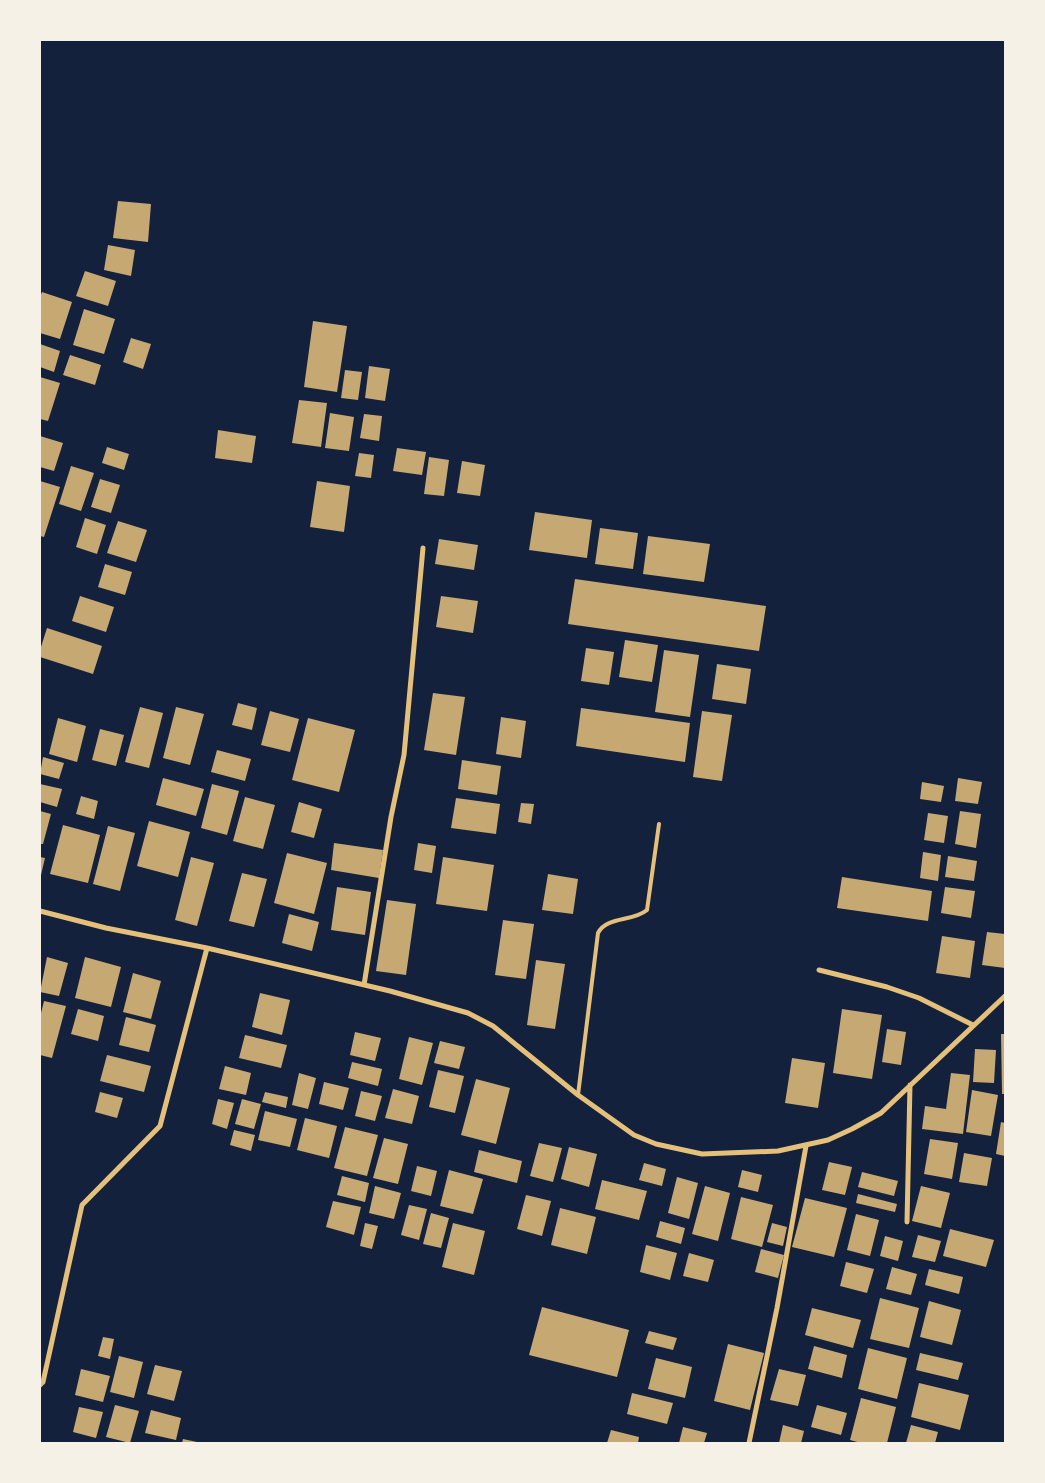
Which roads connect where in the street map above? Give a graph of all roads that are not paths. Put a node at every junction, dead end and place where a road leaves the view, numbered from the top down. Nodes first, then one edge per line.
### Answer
1 (423, 548) dead end
2 (659, 824) dead end
3 (40, 911) edge
4 (207, 948) junction
5 (819, 970) dead end
6 (364, 985) junction
7 (1005, 996) edge
8 (973, 1026) junction
9 (910, 1085) junction
10 (578, 1095) junction
11 (806, 1146) junction
12 (906, 1222) dead end
13 (40, 1385) edge
14 (749, 1443) edge

1 - 6 street
2 - 10 lane
3 - 4 street
4 - 6 street
4 - 13 street
5 - 8 street
6 - 10 street
7 - 8 street
8 - 9 street
9 - 11 street
9 - 12 street
10 - 11 street
11 - 14 street

